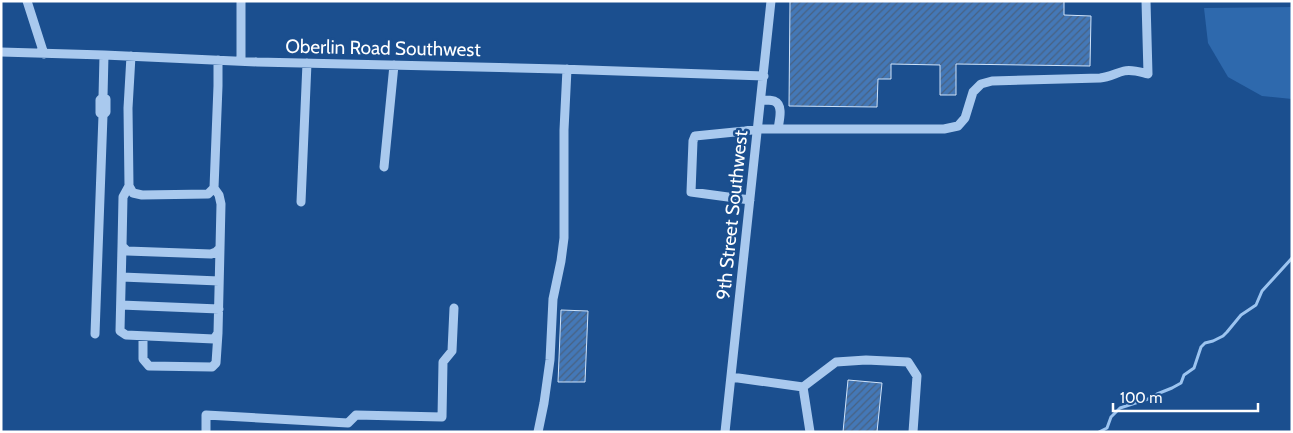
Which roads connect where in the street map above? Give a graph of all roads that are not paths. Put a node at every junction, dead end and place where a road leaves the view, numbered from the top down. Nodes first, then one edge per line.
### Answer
1 (27, 1) edge
2 (241, 1) edge
3 (771, 1) edge
4 (1146, 1) edge
5 (1, 52) edge
6 (44, 54) junction
7 (104, 55) junction
8 (131, 56) junction
9 (218, 60) junction
10 (241, 61) junction
11 (307, 63) junction
12 (394, 65) junction
13 (567, 69) junction
14 (764, 76) junction
15 (761, 100) junction
16 (758, 128) junction
17 (778, 129) junction
18 (384, 167) dead end
19 (129, 186) junction
20 (214, 188) junction
21 (750, 200) junction
22 (301, 202) dead end
23 (122, 246) junction
24 (220, 248) junction
25 (122, 277) junction
26 (219, 281) junction
27 (121, 305) junction
28 (454, 308) dead end
29 (219, 309) junction
30 (218, 333) junction
31 (95, 334) dead end
32 (143, 336) junction
33 (731, 377) junction
34 (803, 386) junction
35 (348, 427) edge
36 (206, 432) edge
37 (538, 432) edge
38 (725, 432) edge
39 (810, 432) edge
40 (913, 432) edge

1 - 6 street
2 - 10 street
3 - 14 street, 9th Street Southwest
4 - 17 street
5 - 6 street, Oberlin Road Southwest
6 - 7 street, Oberlin Road Southwest
7 - 8 street, Oberlin Road Southwest
7 - 31 street
8 - 9 street, Oberlin Road Southwest
8 - 19 street
9 - 10 street, Oberlin Road Southwest
9 - 20 street
10 - 11 street, Oberlin Road Southwest
11 - 12 street, Oberlin Road Southwest
11 - 22 street
12 - 13 street, Oberlin Road Southwest
12 - 18 street
13 - 14 street, Oberlin Road Southwest
13 - 37 street
14 - 15 street, 9th Street Southwest
15 - 16 street, 9th Street Southwest
15 - 17 street
16 - 17 street
16 - 21 street, 9th Street Southwest
16 - 21 street
19 - 20 street
19 - 23 street
20 - 24 street
21 - 33 street, 9th Street Southwest
23 - 24 street
23 - 25 street
24 - 26 street
25 - 26 street
25 - 27 street
26 - 29 street
27 - 29 street
27 - 32 street
28 - 35 street
29 - 30 street
30 - 32 street
30 - 32 street
33 - 34 street
33 - 38 street, 9th Street Southwest
34 - 39 street
34 - 40 street
35 - 36 street

